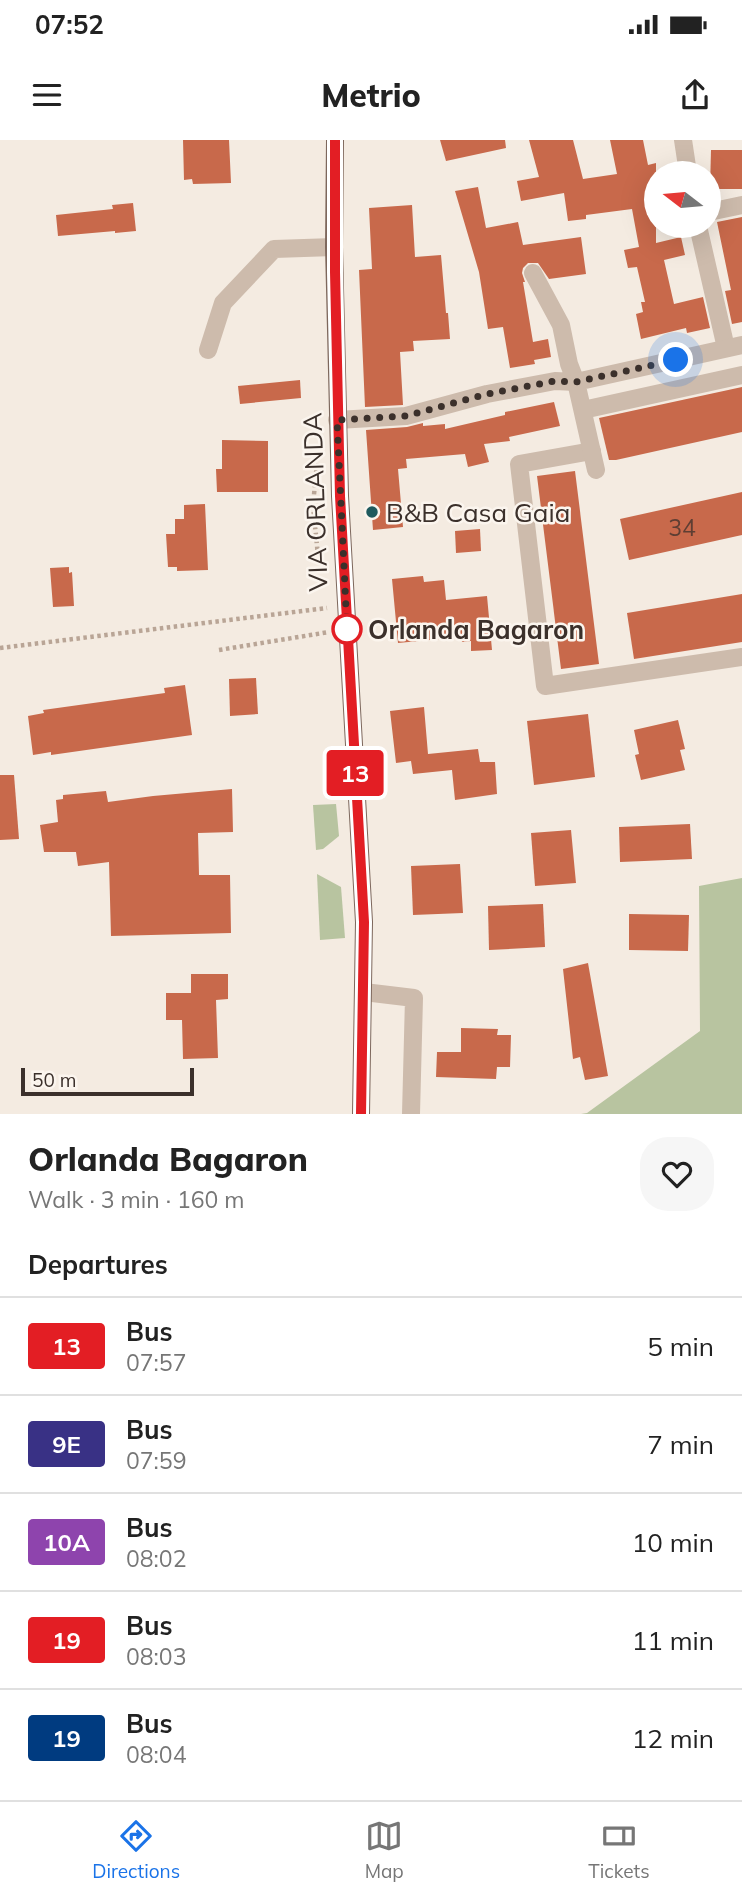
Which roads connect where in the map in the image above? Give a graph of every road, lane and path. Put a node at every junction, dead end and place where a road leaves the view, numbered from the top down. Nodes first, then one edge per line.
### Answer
1 (335, 140) edge
2 (683, 140) edge
3 (686, 161) edge
4 (742, 205) edge
5 (721, 209) edge
6 (702, 238) edge
7 (334, 247) junction
8 (533, 273) dead end
9 (734, 346) edge
10 (208, 349) dead end
11 (742, 375) edge
12 (576, 382) junction
13 (583, 410) junction
14 (337, 420) junction
15 (592, 451) junction
16 (317, 453) dead end
17 (597, 470) dead end
18 (318, 556) dead end
19 (345, 606) junction
20 (346, 629) junction
21 (0, 648) edge
22 (219, 650) dead end
23 (742, 657) edge
24 (364, 992) junction
25 (361, 1114) edge
26 (411, 1114) edge

1 - 7 main road, VIA ORLANDA
2 - 3 street
4 - 5 street
6 - 9 street
7 - 10 street
7 - 14 main road, VIA ORLANDA
8 - 12 street
9 - 12 street
11 - 13 street
12 - 13 street
12 - 14 street
13 - 15 street
14 - 19 main road, VIA ORLANDA
15 - 17 street
15 - 23 street
16 - 18 path
19 - 20 main road, VIA ORLANDA
19 - 21 path
20 - 22 path
20 - 24 main road, VIA ORLANDA
24 - 25 main road, VIA ORLANDA
24 - 26 street

